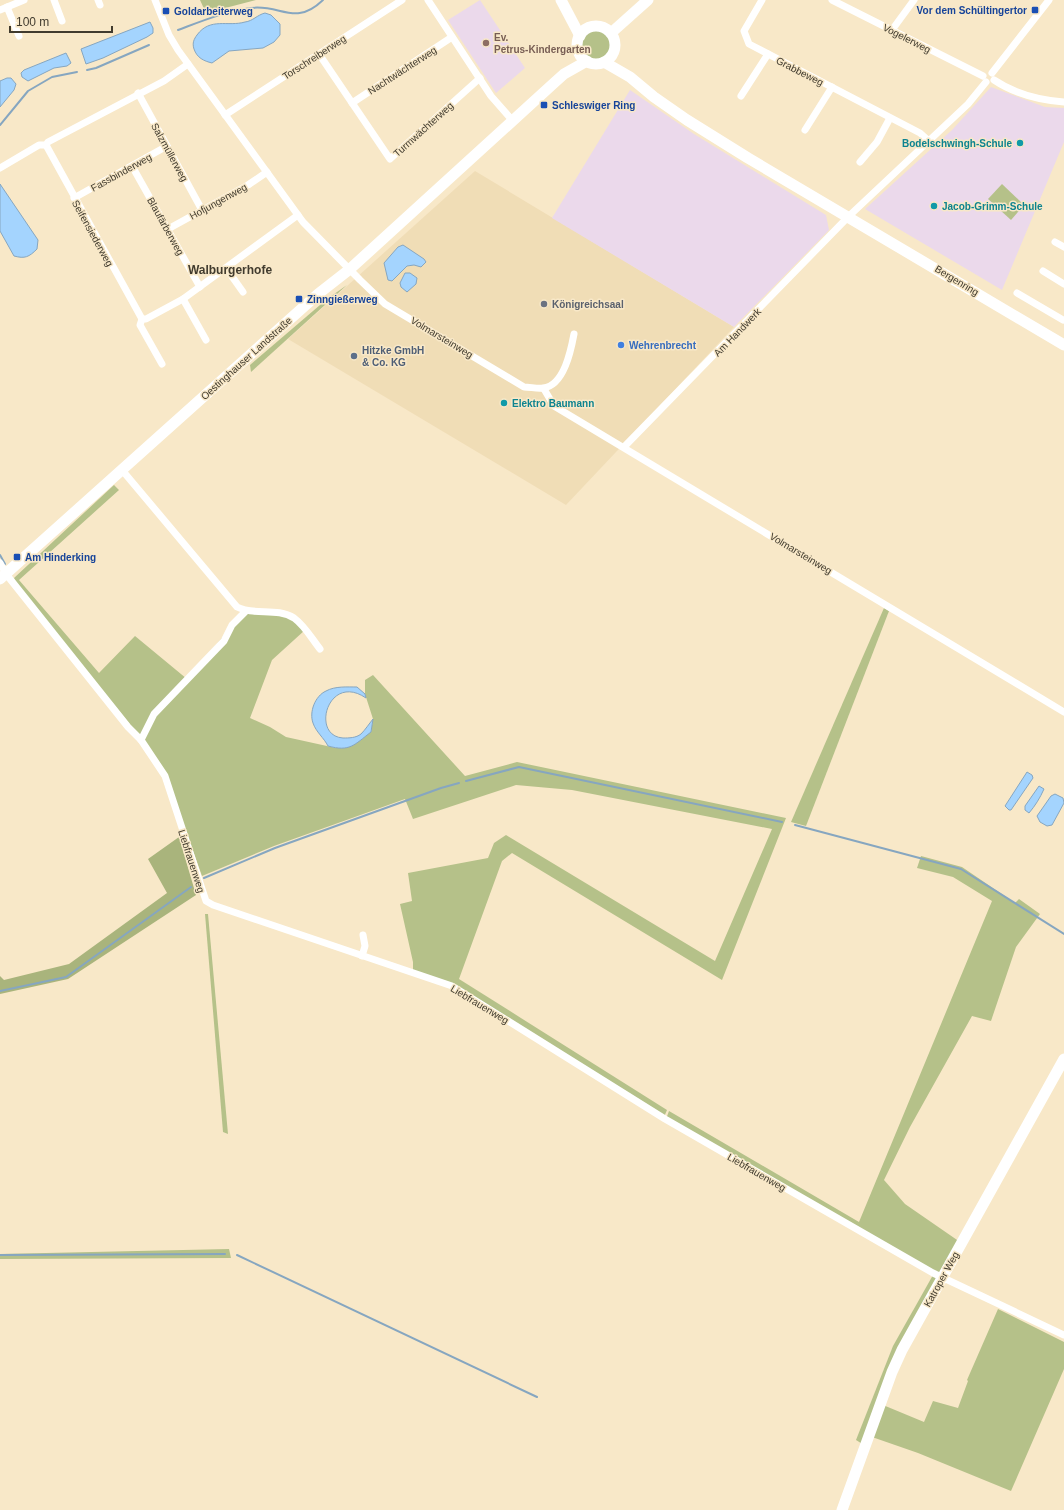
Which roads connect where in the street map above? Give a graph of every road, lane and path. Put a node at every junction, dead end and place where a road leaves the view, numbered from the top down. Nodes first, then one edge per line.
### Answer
1 (24, 0) edge
2 (54, 0) edge
3 (155, 0) edge
4 (402, 0) edge
5 (428, 0) edge
6 (648, 0) edge
7 (762, 0) edge
8 (832, 0) edge
9 (914, 0) edge
10 (1049, 0) edge
11 (563, 4) edge
12 (7, 7) junction
13 (0, 10) edge
14 (62, 21) dead end
15 (589, 28) junction
16 (892, 30) junction
17 (611, 33) junction
18 (19, 36) dead end
19 (452, 36) junction
20 (580, 36) junction
21 (579, 53) junction
22 (613, 53) junction
23 (319, 54) junction
24 (768, 54) junction
25 (587, 61) junction
26 (604, 62) junction
27 (188, 64) junction
28 (564, 74) junction
29 (630, 77) junction
30 (993, 77) junction
31 (480, 78) junction
32 (985, 79) junction
33 (832, 87) junction
34 (138, 93) junction
35 (741, 96) dead end
36 (352, 102) junction
37 (1064, 102) edge
38 (225, 115) junction
39 (890, 118) junction
40 (513, 121) junction
41 (805, 130) dead end
42 (930, 142) junction
43 (46, 145) junction
44 (167, 146) junction
45 (860, 162) dead end
46 (132, 166) junction
47 (0, 168) edge
48 (267, 172) junction
49 (74, 198) junction
50 (202, 210) junction
51 (298, 215) junction
52 (849, 216) junction
53 (168, 229) junction
54 (1055, 242) dead end
55 (1064, 247) edge
56 (226, 268) junction
57 (350, 269) junction
58 (1043, 271) dead end
59 (1064, 284) edge
60 (200, 287) junction
61 (243, 292) dead end
62 (1017, 293) dead end
63 (183, 299) junction
64 (142, 319) junction
65 (1064, 319) edge
66 (574, 334) dead end
67 (206, 340) dead end
68 (1064, 345) edge
69 (162, 364) dead end
70 (544, 389) junction
71 (624, 447) junction
72 (122, 470) junction
73 (0, 563) edge
74 (3, 576) edge
75 (245, 612) junction
76 (320, 649) dead end
77 (1064, 712) edge
78 (141, 740) junction
79 (363, 935) dead end
80 (362, 956) junction
81 (1064, 1059) edge
82 (943, 1277) junction
83 (1064, 1335) edge
84 (842, 1510) edge

1 - 12 street
2 - 14 street
3 - 27 street
4 - 23 street, Torschreiberweg
5 - 19 street
6 - 17 street
7 - 24 street, Grabbeweg
8 - 16 street, Vogelerweg
9 - 16 street
10 - 30 street
11 - 15 street
11 - 20 street
12 - 13 street
12 - 18 street
15 - 17 street
15 - 20 street
16 - 32 street, Vogelerweg
17 - 22 street
19 - 31 street
19 - 36 street, Nachtwächterweg
20 - 21 street
21 - 25 street
21 - 28 street, Oestinghauser Landstraße
22 - 26 street
22 - 29 street
23 - 36 street, Turmwächterweg
23 - 38 street, Torschreiberweg
24 - 33 street, Grabbeweg
24 - 35 street, Grabbeweg
25 - 26 street
25 - 28 street, Oestinghauser Landstraße
26 - 29 street
27 - 34 street
27 - 38 street
28 - 40 street, Oestinghauser Landstraße
29 - 52 street
30 - 32 street
30 - 37 street
31 - 36 street, Turmwächterweg
31 - 40 street
32 - 42 street
33 - 39 street, Grabbeweg
33 - 41 street, Grabbeweg
34 - 43 street
34 - 44 street, Salzmüllerweg
38 - 48 street
39 - 42 street, Grabbeweg
39 - 45 street
40 - 57 street, Oestinghauser Landstraße
42 - 52 street
43 - 47 street
43 - 49 street, Seifensiederweg
44 - 46 street, Fassbinderweg
44 - 50 street, Salzmüllerweg
46 - 49 street, Fassbinderweg
46 - 53 street, Blaufärberweg
48 - 50 street, Hofjungenweg
48 - 51 street
49 - 64 street, Seifensiederweg
50 - 53 street, Hofjungenweg
51 - 56 street
51 - 57 street
52 - 68 street, Bergenring
52 - 71 street, Am Handwerk
53 - 60 street, Blaufärberweg
54 - 55 street
56 - 60 street
56 - 61 street
57 - 70 street, Volmarsteinweg
57 - 72 street, Oestinghauser Landstraße
58 - 59 street
60 - 63 street
62 - 65 street
63 - 64 street
63 - 67 street
64 - 69 street, Seifensiederweg
66 - 70 street
70 - 71 street, Volmarsteinweg
71 - 77 street, Volmarsteinweg
72 - 74 street, Oestinghauser Landstraße
72 - 75 street
73 - 74 street, Liebfrauenweg
74 - 78 street, Liebfrauenweg
75 - 76 street
75 - 78 street
78 - 80 street, Liebfrauenweg
79 - 80 street
80 - 82 street, Liebfrauenweg
81 - 82 street, Katroper Weg
82 - 83 street, Liebfrauenweg
82 - 84 street, Katroper Weg

